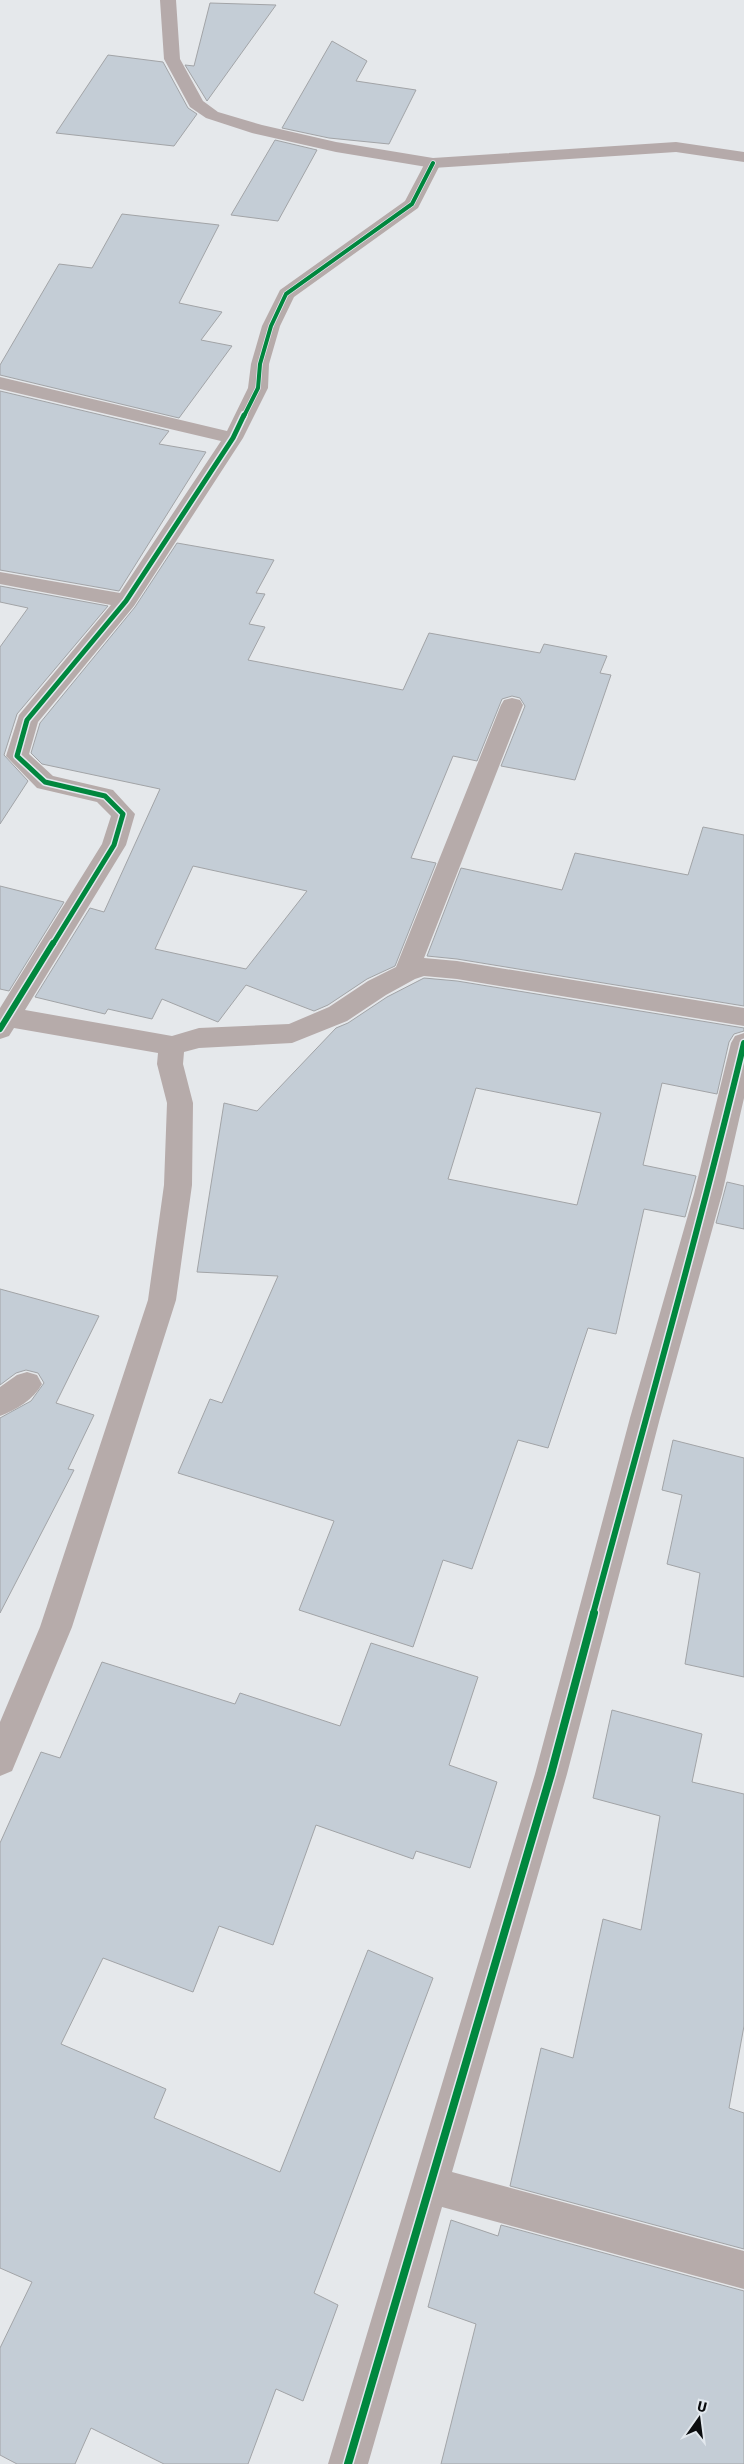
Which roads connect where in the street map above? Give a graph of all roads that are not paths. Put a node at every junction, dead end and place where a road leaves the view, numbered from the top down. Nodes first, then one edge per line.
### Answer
1 (168, 0) edge
2 (744, 156) edge
3 (433, 163) junction
4 (0, 383) edge
5 (232, 438) junction
6 (0, 578) edge
7 (126, 601) junction
8 (512, 705) dead end
9 (406, 973) junction
10 (744, 1017) edge
11 (4, 1023) edge
12 (744, 1043) edge
13 (172, 1046) junction
14 (27, 1384) dead end
15 (0, 1402) edge
16 (0, 1760) edge
17 (430, 2185) junction
18 (744, 2270) edge
19 (348, 2464) edge

1 - 3 street
2 - 3 street
3 - 5 street
4 - 5 street
5 - 7 street
6 - 7 street
7 - 11 street
8 - 9 street
9 - 10 street
9 - 13 street
11 - 13 street
12 - 17 street
13 - 16 street
14 - 15 street
17 - 18 street
17 - 19 street

